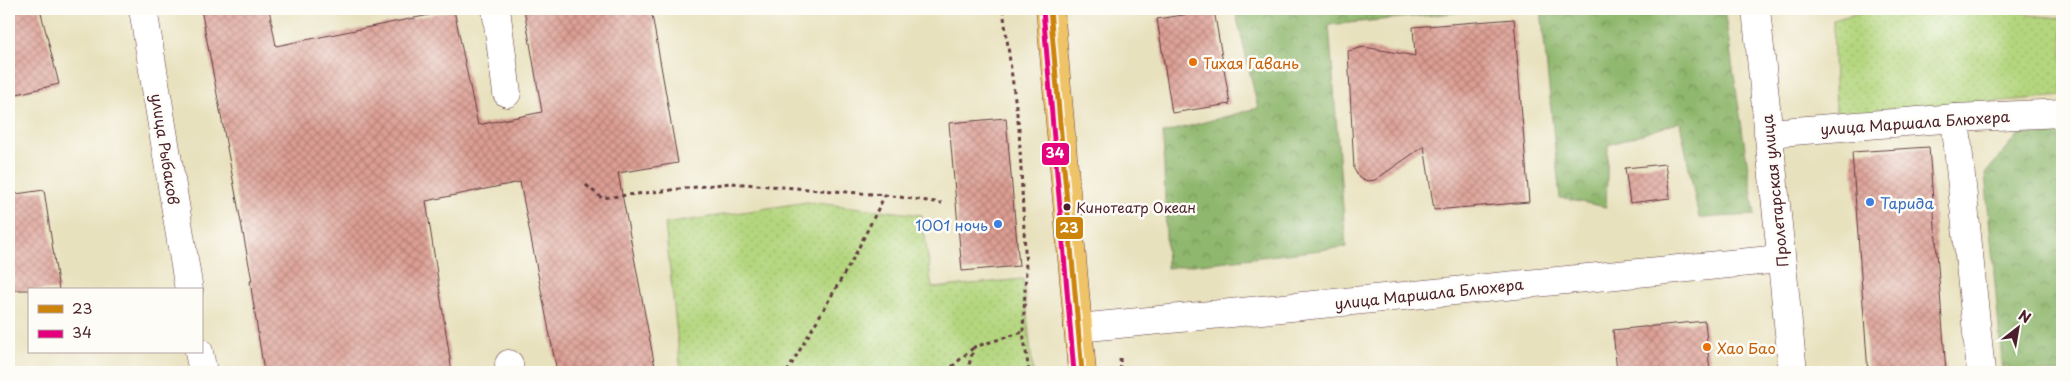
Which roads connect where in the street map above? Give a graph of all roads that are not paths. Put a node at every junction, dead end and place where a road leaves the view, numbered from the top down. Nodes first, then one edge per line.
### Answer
1 (143, 9) edge
2 (496, 9) edge
3 (1050, 9) edge
4 (1756, 9) edge
5 (507, 93) dead end
6 (2062, 113) edge
7 (1955, 118) junction
8 (1768, 132) junction
9 (1780, 259) junction
10 (189, 288) edge
11 (1078, 328) junction
12 (199, 354) edge
13 (203, 372) edge
14 (1082, 372) edge
15 (1793, 372) edge
16 (1981, 372) edge

1 - 10 street, улица Рыбаков
2 - 5 street
3 - 11 main road
4 - 8 street, Пролетарская улица
6 - 7 street, улица Маршала Блюхера
7 - 8 street, улица Маршала Блюхера
7 - 16 street
8 - 9 street, Пролетарская улица
9 - 11 street, улица Маршала Блюхера
9 - 15 street, Пролетарская улица
11 - 14 main road
12 - 13 street

